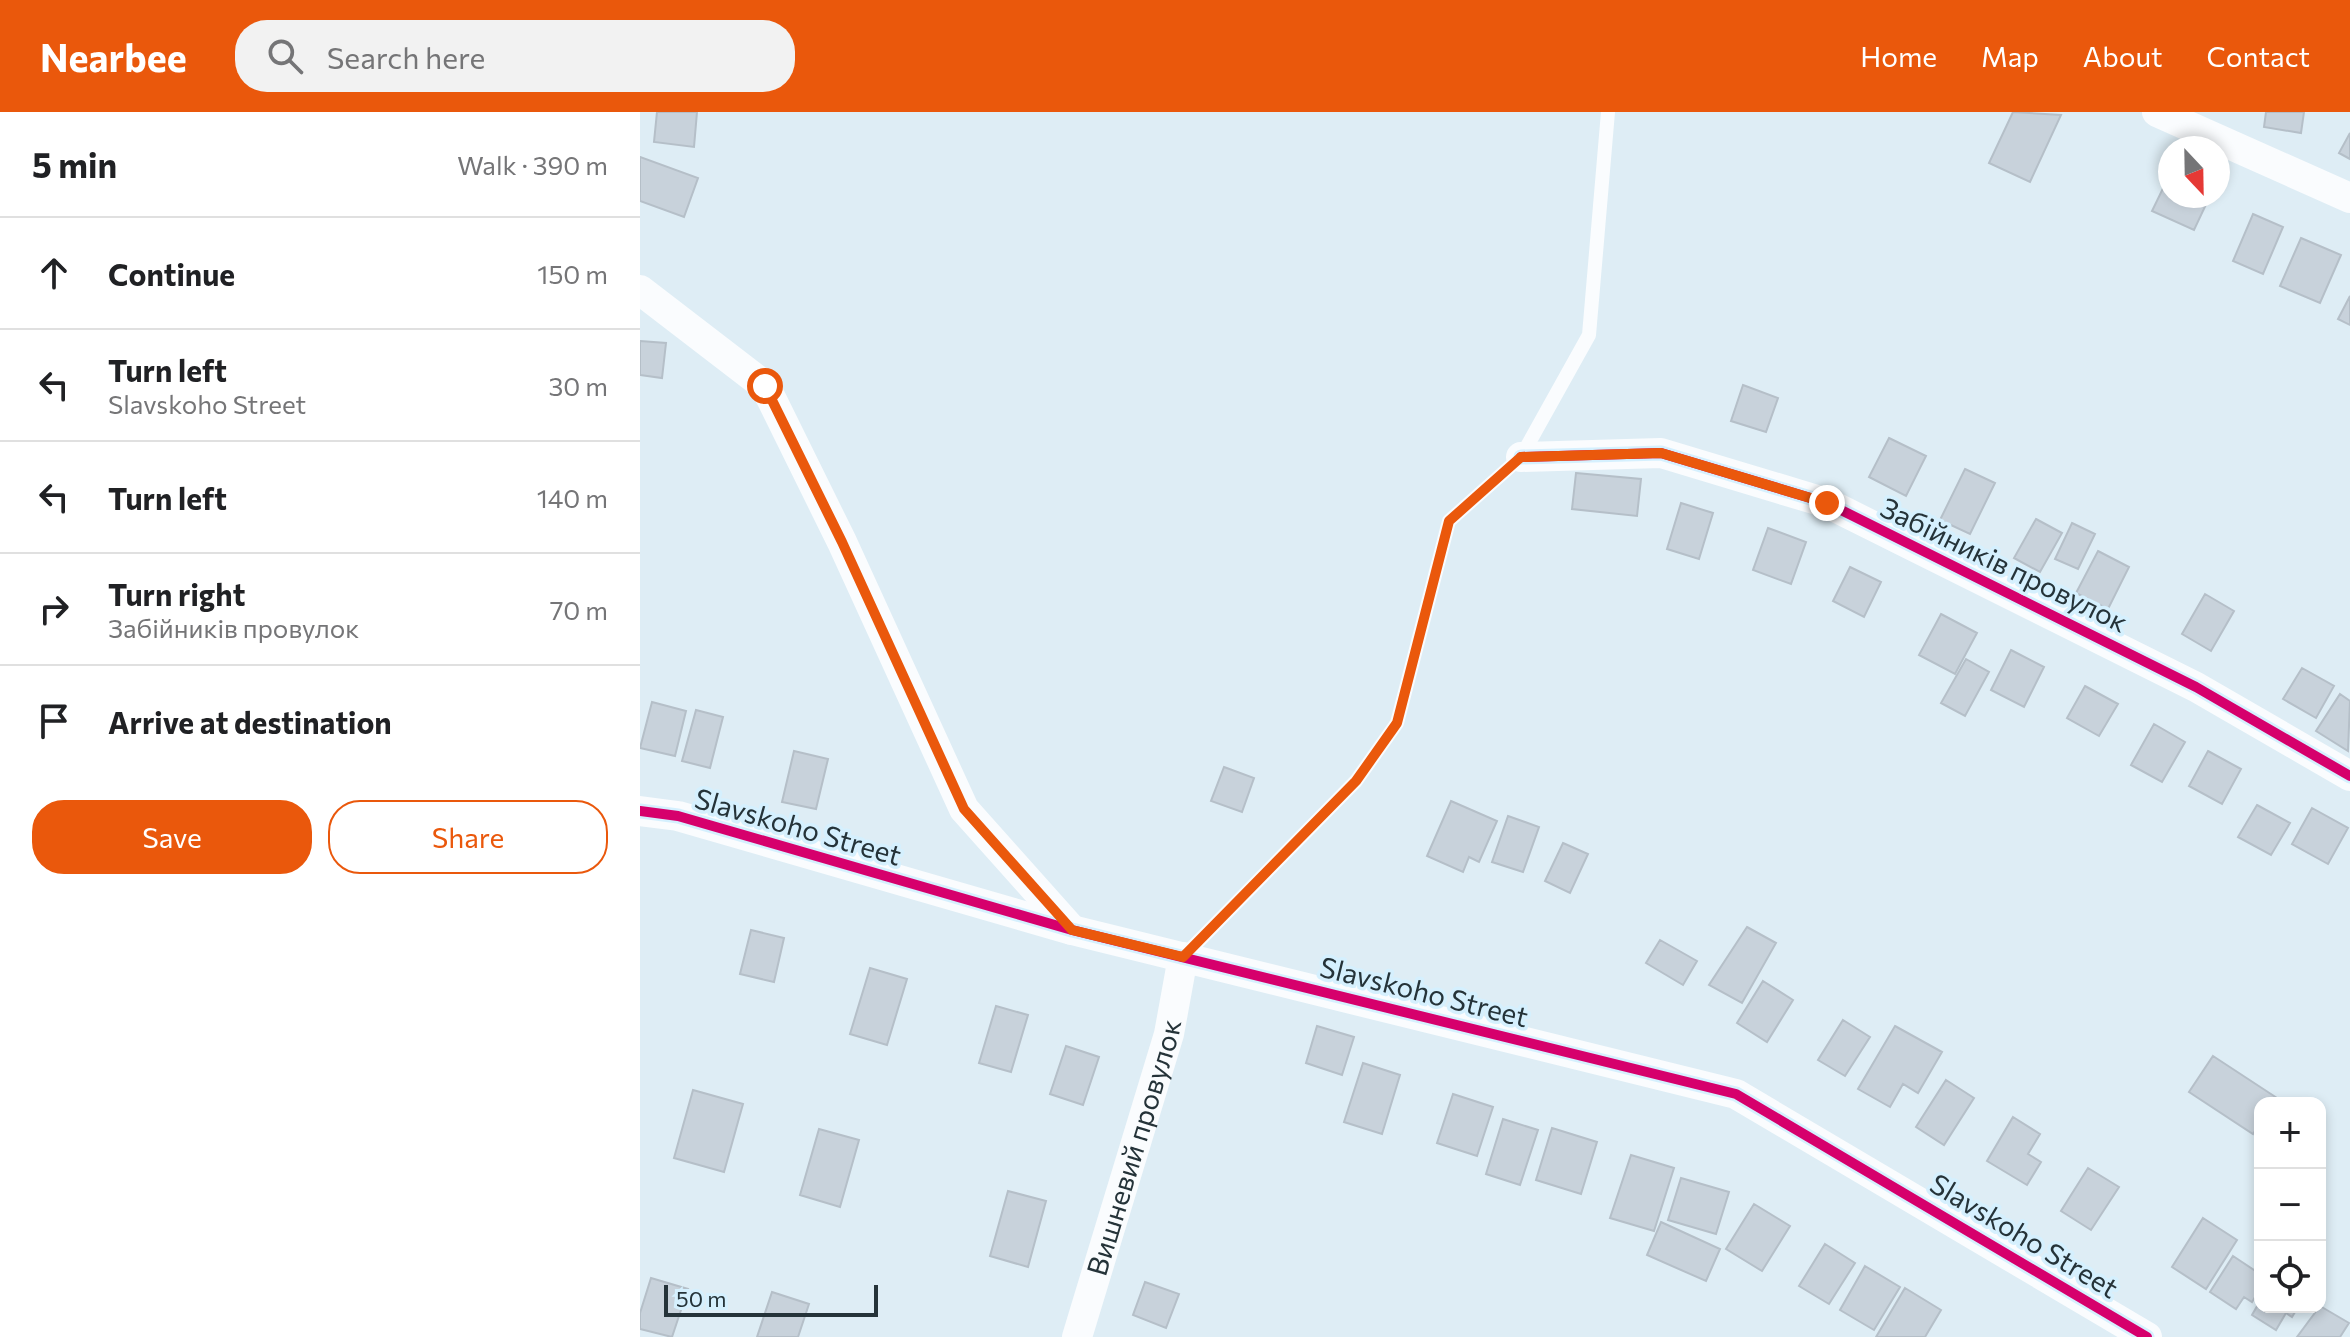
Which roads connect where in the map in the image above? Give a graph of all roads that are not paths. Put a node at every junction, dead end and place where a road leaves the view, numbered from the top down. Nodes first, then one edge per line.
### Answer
1 (1608, 112) edge
2 (2157, 112) edge
3 (2350, 198) edge
4 (640, 290) edge
5 (1521, 457) junction
6 (2350, 776) edge
7 (640, 811) edge
8 (1072, 930) junction
9 (1183, 957) junction
10 (1077, 1337) edge
11 (2147, 1337) edge

1 - 5 lane
2 - 3 street
4 - 8 street
5 - 6 street, Забійників провулок
5 - 9 lane
7 - 8 street, Slavskoho Street
8 - 9 street, Slavskoho Street
9 - 10 street, Вишневий провулок
9 - 11 street, Slavskoho Street

